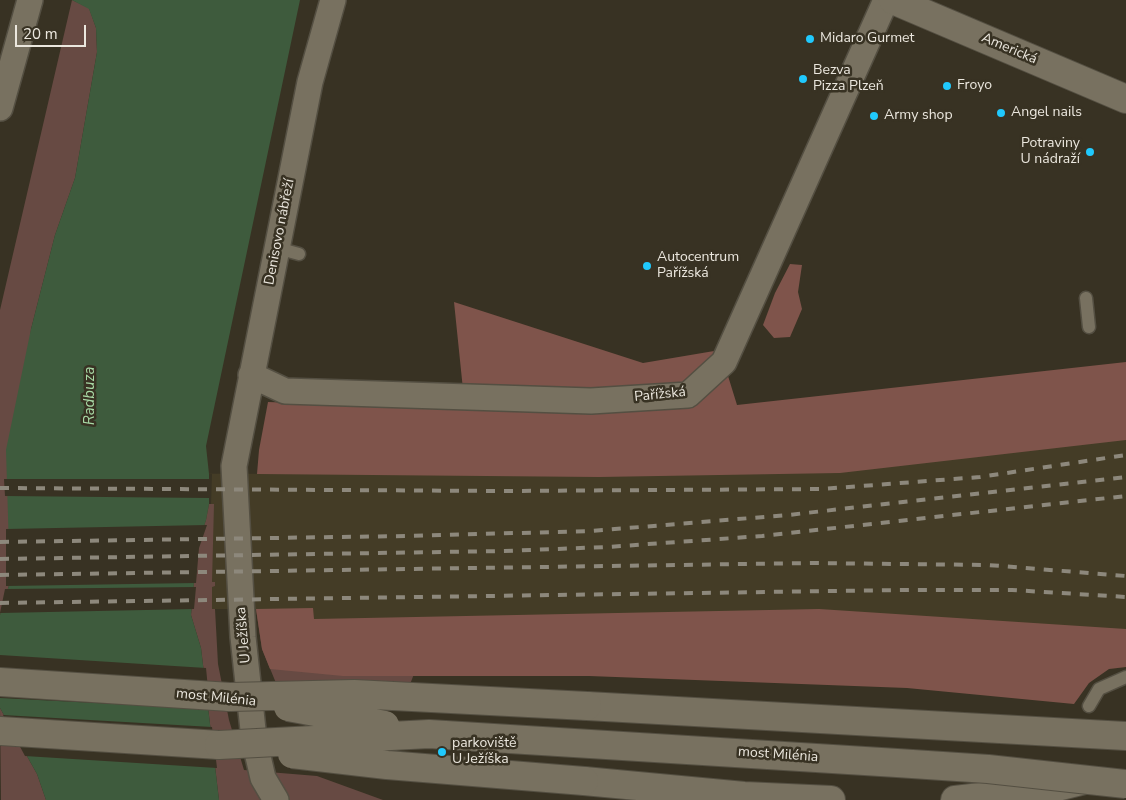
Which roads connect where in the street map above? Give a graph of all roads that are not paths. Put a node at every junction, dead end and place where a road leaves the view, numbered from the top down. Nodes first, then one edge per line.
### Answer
1 (30, 0) edge
2 (333, 0) edge
3 (886, 0) edge
4 (893, 0) edge
5 (1126, 98) edge
6 (0, 108) edge
7 (1086, 298) dead end
8 (1089, 327) dead end
9 (251, 375) junction
10 (234, 466) joint
11 (1126, 678) edge
12 (0, 682) edge
13 (230, 697) junction
14 (1089, 706) dead end
15 (0, 731) edge
16 (429, 734) junction
17 (1126, 736) edge
18 (218, 744) junction
19 (1126, 771) edge
20 (1126, 784) edge
21 (1044, 795) edge
22 (276, 800) edge
23 (832, 800) edge
24 (956, 800) edge

1 - 6 street
2 - 9 street, Denisovo nábřeží
3 - 9 street, Pařížská
4 - 5 main road, Americká
7 - 8 lane
9 - 10 street, Denisovo nábřeží
10 - 22 street, U Ježíška
11 - 14 lane
12 - 13 main road, most Milénia
13 - 16 main road, most Milénia, bridge
13 - 17 main road, bridge
15 - 18 main road, most Milénia
16 - 18 main road, most Milénia, bridge
16 - 20 main road, most Milénia, bridge
18 - 23 main road, bridge
19 - 21 main road
21 - 24 main road

